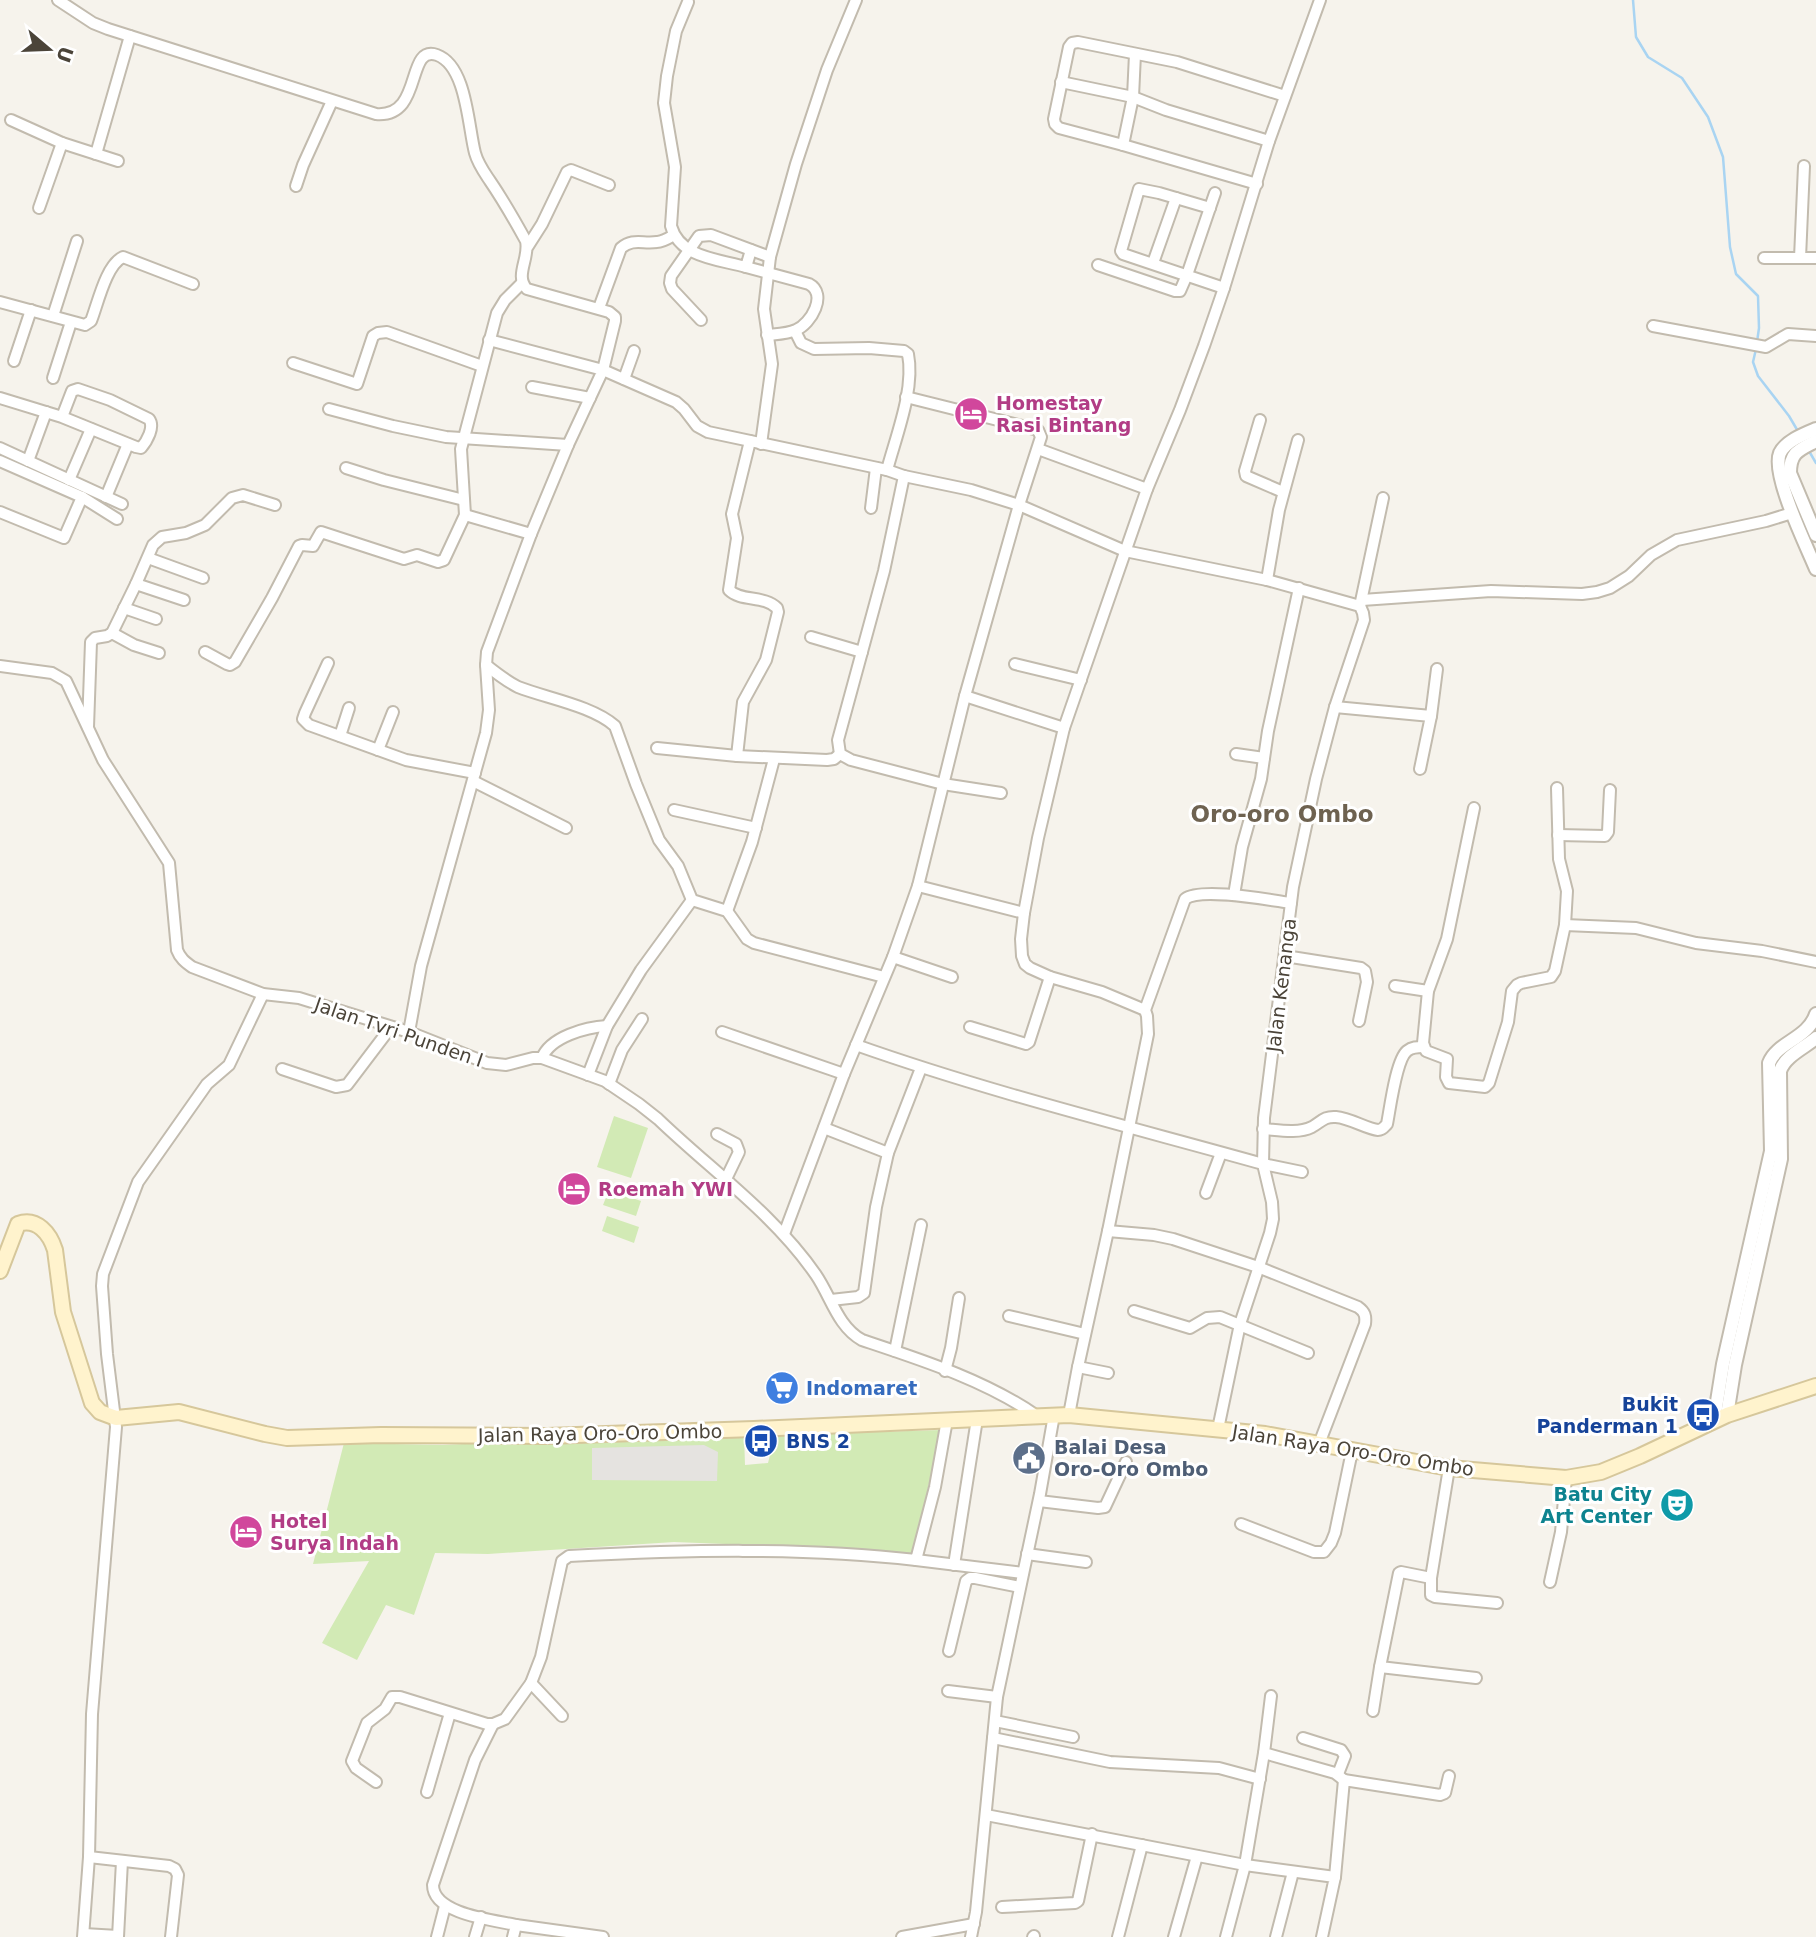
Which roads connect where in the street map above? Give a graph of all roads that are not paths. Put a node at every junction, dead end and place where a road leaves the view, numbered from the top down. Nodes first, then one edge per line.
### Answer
1 (58, 0) edge
2 (856, 0) edge
3 (1320, 0) edge
4 (688, 2) dead end
5 (130, 36) junction
6 (1135, 54) junction
7 (1061, 82) junction
8 (1284, 96) junction
9 (1133, 97) junction
10 (332, 101) junction
11 (11, 120) dead end
12 (1269, 141) junction
13 (62, 143) junction
14 (1123, 145) junction
15 (96, 154) junction
16 (118, 161) dead end
17 (1804, 166) dead end
18 (1257, 184) junction
19 (609, 185) dead end
20 (296, 186) dead end
21 (1215, 193) dead end
22 (1176, 198) junction
23 (39, 208) dead end
24 (1210, 208) junction
25 (674, 235) junction
26 (77, 241) dead end
27 (527, 246) junction
28 (751, 250) junction
29 (689, 251) junction
30 (770, 257) junction
31 (1764, 258) dead end
32 (1800, 258) junction
33 (1816, 258) edge
34 (1153, 263) junction
35 (1098, 265) dead end
36 (746, 267) junction
37 (768, 274) junction
38 (1187, 275) junction
39 (522, 283) junction
40 (193, 284) dead end
41 (1224, 288) junction
42 (0, 302) edge
43 (599, 308) junction
44 (31, 310) junction
45 (53, 316) junction
46 (701, 320) dead end
47 (71, 322) junction
48 (1653, 326) dead end
49 (795, 331) junction
50 (767, 335) junction
51 (1816, 336) edge
52 (489, 340) junction
53 (634, 351) dead end
54 (14, 361) dead end
55 (293, 363) dead end
56 (482, 366) junction
57 (603, 370) junction
58 (53, 378) dead end
59 (624, 379) junction
60 (532, 387) dead end
61 (906, 397) junction
62 (0, 398) edge
63 (590, 398) junction
64 (329, 409) dead end
65 (46, 412) junction
66 (62, 417) junction
67 (1259, 420) dead end
68 (91, 429) junction
69 (1814, 436) edge
70 (463, 438) junction
71 (1298, 440) dead end
72 (755, 442) junction
73 (128, 444) junction
74 (568, 445) junction
75 (1793, 447) junction
76 (0, 448) edge
77 (1038, 449) junction
78 (0, 461) edge
79 (28, 461) junction
80 (346, 468) dead end
81 (882, 469) junction
82 (904, 476) junction
83 (69, 480) junction
84 (1147, 489) junction
85 (1283, 492) junction
86 (82, 497) junction
87 (106, 497) junction
88 (1383, 498) dead end
89 (464, 500) junction
90 (122, 504) dead end
91 (275, 505) dead end
92 (1019, 505) junction
93 (871, 508) dead end
94 (0, 512) edge
95 (1792, 513) junction
96 (465, 515) junction
97 (117, 519) dead end
98 (531, 534) junction
99 (1816, 535) edge
100 (1125, 551) junction
101 (148, 558) junction
102 (1816, 569) edge
103 (203, 578) dead end
104 (1268, 580) junction
105 (136, 584) junction
106 (1298, 588) junction
107 (184, 600) dead end
108 (1361, 603) junction
109 (124, 608) junction
110 (156, 619) dead end
111 (112, 633) junction
112 (811, 637) dead end
113 (205, 652) dead end
114 (862, 652) junction
115 (159, 653) dead end
116 (328, 663) dead end
117 (1016, 664) dead end
118 (486, 665) junction
119 (0, 666) edge
120 (1437, 668) dead end
121 (1081, 680) junction
122 (965, 696) junction
123 (1335, 707) junction
124 (349, 708) dead end
125 (393, 712) dead end
126 (1430, 716) junction
127 (1064, 728) junction
128 (90, 733) junction
129 (340, 736) junction
130 (657, 748) dead end
131 (378, 750) junction
132 (840, 754) junction
133 (1236, 754) dead end
134 (737, 756) junction
135 (1264, 758) junction
136 (774, 759) junction
137 (1420, 769) dead end
138 (474, 777) junction
139 (943, 784) junction
140 (1557, 788) dead end
141 (1610, 790) dead end
142 (1001, 793) dead end
143 (1474, 808) dead end
144 (674, 810) dead end
145 (566, 828) dead end
146 (756, 828) junction
147 (1558, 835) junction
148 (918, 886) junction
149 (1234, 895) junction
150 (692, 900) junction
151 (1291, 904) junction
152 (727, 911) junction
153 (1024, 913) junction
154 (1565, 925) junction
155 (1285, 956) junction
156 (893, 957) junction
157 (1816, 961) edge
158 (884, 976) junction
159 (1051, 976) junction
160 (952, 977) dead end
161 (1395, 986) dead end
162 (1429, 991) junction
163 (263, 994) junction
164 (1145, 1010) junction
165 (1816, 1014) edge
166 (642, 1019) dead end
167 (1359, 1021) dead end
168 (607, 1026) junction
169 (391, 1027) junction
170 (970, 1027) dead end
171 (409, 1032) junction
172 (722, 1032) dead end
173 (1816, 1038) edge
174 (856, 1045) junction
175 (1423, 1047) junction
176 (542, 1058) junction
177 (921, 1068) junction
178 (282, 1069) dead end
179 (844, 1074) junction
180 (588, 1075) junction
181 (609, 1084) junction
182 (1128, 1126) junction
183 (824, 1128) junction
184 (1263, 1129) junction
185 (717, 1134) dead end
186 (1776, 1150) junction
187 (888, 1153) junction
188 (1221, 1153) junction
189 (1263, 1164) junction
190 (1302, 1172) dead end
191 (725, 1181) junction
192 (1206, 1193) dead end
193 (921, 1225) dead end
194 (1108, 1231) junction
195 (784, 1234) junction
196 (1258, 1267) junction
197 (0, 1271) edge
198 (959, 1298) dead end
199 (831, 1300) junction
200 (1134, 1311) dead end
201 (1009, 1316) dead end
202 (1240, 1324) junction
203 (1085, 1334) junction
204 (895, 1351) junction
205 (1308, 1353) dead end
206 (1078, 1367) junction
207 (945, 1371) junction
208 (1108, 1373) dead end
209 (1816, 1386) edge
210 (1007, 1397) junction
211 (1054, 1415) junction
212 (1069, 1415) junction
213 (1037, 1416) junction
214 (1003, 1417) junction
215 (116, 1418) junction
216 (1721, 1418) junction
217 (977, 1419) junction
218 (947, 1420) junction
219 (1217, 1429) junction
220 (1319, 1444) junction
221 (1352, 1451) junction
222 (1126, 1462) dead end
223 (1449, 1468) junction
224 (1566, 1478) junction
225 (1039, 1501) junction
226 (1241, 1524) dead end
227 (1027, 1554) junction
228 (916, 1560) junction
229 (1086, 1562) dead end
230 (954, 1565) junction
231 (1023, 1573) junction
232 (1431, 1578) junction
233 (1550, 1582) dead end
234 (1020, 1587) junction
235 (1497, 1603) dead end
236 (949, 1651) dead end
237 (1380, 1667) junction
238 (1476, 1678) dead end
239 (531, 1683) junction
240 (948, 1691) dead end
241 (1271, 1696) dead end
242 (997, 1697) junction
243 (1373, 1711) dead end
244 (450, 1713) junction
245 (562, 1717) dead end
246 (995, 1721) junction
247 (493, 1724) junction
248 (1073, 1737) dead end
249 (993, 1738) junction
250 (1303, 1738) dead end
251 (1264, 1754) junction
252 (1449, 1776) dead end
253 (1341, 1777) junction
254 (1260, 1779) junction
255 (376, 1783) dead end
256 (427, 1792) dead end
257 (985, 1815) junction
258 (1092, 1834) junction
259 (1142, 1845) junction
260 (1197, 1856) junction
261 (89, 1857) junction
262 (122, 1861) junction
263 (1245, 1865) junction
264 (1293, 1872) junction
265 (1335, 1877) junction
266 (445, 1906) junction
267 (1002, 1908) dead end
268 (481, 1917) junction
269 (974, 1924) junction
270 (516, 1925) junction
271 (539, 1933) edge
272 (83, 1936) edge
273 (118, 1936) edge
274 (171, 1937) edge
275 (437, 1937) edge
276 (475, 1937) edge
277 (513, 1937) edge
278 (603, 1937) edge
279 (902, 1937) edge
280 (971, 1937) edge
281 (1118, 1937) edge
282 (1174, 1937) edge
283 (1226, 1937) edge
284 (1276, 1937) edge
285 (1322, 1937) edge

1 - 5 street
2 - 30 street
3 - 8 street
4 - 25 street
5 - 10 street
5 - 15 street
6 - 7 street
6 - 8 street
6 - 9 street
7 - 9 street
7 - 14 street
8 - 12 street
9 - 12 street
9 - 14 street
10 - 20 street
10 - 27 street
11 - 13 street
12 - 18 street
13 - 15 street
13 - 23 street
14 - 18 street
15 - 16 street
17 - 32 street
18 - 41 street
19 - 27 street
21 - 24 street
22 - 24 street
22 - 34 street
22 - 34 street
24 - 38 street
25 - 29 street
25 - 43 street
26 - 45 street
27 - 39 street
28 - 29 street
28 - 30 street
28 - 36 street
29 - 36 street
29 - 46 street
30 - 37 street
31 - 32 street
32 - 33 street
34 - 38 street
35 - 38 street
36 - 37 street
37 - 49 street
37 - 50 street
38 - 41 street
39 - 43 street
39 - 52 street
40 - 47 street
41 - 84 street
42 - 44 street
43 - 57 street
44 - 45 street
44 - 54 street
45 - 47 street
47 - 58 street
48 - 51 street
49 - 50 street
49 - 61 street
50 - 72 street
52 - 56 street
52 - 57 street
53 - 59 street
55 - 56 street
56 - 70 street
57 - 59 street
57 - 63 street
59 - 72 street
60 - 63 street
61 - 77 street
61 - 81 street
62 - 65 street
63 - 74 street
64 - 70 street
65 - 66 street
65 - 79 street
66 - 68 street
66 - 73 street
67 - 85 street
68 - 73 street
68 - 83 street
69 - 75 street
70 - 74 street
70 - 89 street
71 - 85 street
72 - 81 street
72 - 134 street
73 - 87 street
74 - 98 street
75 - 95 street
75 - 99 street
76 - 79 street
77 - 84 street
77 - 92 street
78 - 86 street
79 - 83 street
80 - 89 street
81 - 82 street
81 - 93 street
82 - 92 street
82 - 114 street
83 - 87 street
84 - 100 street
85 - 104 street
86 - 94 street
86 - 97 street
87 - 90 street
88 - 108 street, Jalan Kenanga
89 - 96 street
91 - 101 street
92 - 100 street
92 - 122 street
95 - 102 street
95 - 108 street
96 - 98 street
96 - 113 street
98 - 118 street
100 - 104 street
100 - 121 street
101 - 103 street
101 - 105 street
104 - 106 street
105 - 107 street
105 - 109 street
106 - 108 street
106 - 135 street
108 - 123 street, Jalan Kenanga
109 - 110 street
109 - 111 street
111 - 115 street
111 - 128 street
112 - 114 street
114 - 132 street
116 - 129 street
117 - 121 street
118 - 138 street
118 - 150 street
119 - 128 street
120 - 126 street
121 - 127 street
122 - 127 street
122 - 139 street
123 - 126 street
123 - 151 street, Jalan Kenanga
124 - 129 street
125 - 131 street
126 - 137 street
127 - 153 street
128 - 163 street, Jalan Tvri Punden I
129 - 131 street
130 - 134 street
131 - 138 street
132 - 136 street
132 - 139 street
133 - 135 street
134 - 136 street
135 - 149 street
136 - 146 street
138 - 145 street
138 - 171 street
139 - 142 street
139 - 148 street
140 - 147 street
141 - 147 street
143 - 162 street
144 - 146 street
146 - 152 street
147 - 154 street
148 - 153 street
148 - 156 street
149 - 151 street
149 - 164 street
150 - 152 street
150 - 168 street
151 - 155 street, Jalan Kenanga
152 - 158 street
153 - 159 street
154 - 157 street
154 - 175 street
155 - 167 street
155 - 184 street, Jalan Kenanga
156 - 158 street
156 - 160 street
158 - 174 street
159 - 164 street
159 - 170 street
161 - 162 street
162 - 175 street
163 - 169 street, Jalan Tvri Punden I
163 - 215 street
164 - 182 street
165 - 186 street
166 - 181 street
168 - 176 street
168 - 180 street
169 - 171 street, Jalan Tvri Punden I
169 - 178 street
171 - 176 street, Jalan Tvri Punden I
172 - 179 street
173 - 186 street
174 - 177 street
174 - 179 street
175 - 184 street
176 - 180 street
177 - 182 street
177 - 187 street
179 - 183 street
180 - 181 street
181 - 191 street
182 - 188 street
182 - 194 street
183 - 187 street
183 - 195 street
184 - 189 street, Jalan Kenanga
185 - 191 street
186 - 216 street
187 - 199 street
188 - 189 street
188 - 192 street
189 - 190 street
189 - 196 street, Jalan Kenanga
191 - 195 street
193 - 204 street
194 - 196 street
194 - 203 street
195 - 199 street
196 - 202 street, Jalan Kenanga
196 - 220 street
197 - 215 main road
198 - 207 street
199 - 204 street
200 - 202 street
201 - 203 street
202 - 205 street
202 - 219 street, Jalan Kenanga
203 - 206 street
204 - 207 street
206 - 208 street
206 - 212 street
207 - 210 street
209 - 216 main road, Jalan Raya Oro-Oro Ombo
210 - 213 street
210 - 214 street
211 - 212 main road, Jalan Raya Oro-Oro Ombo
211 - 213 main road, Jalan Raya Oro-Oro Ombo
211 - 225 street
212 - 219 main road, Jalan Raya Oro-Oro Ombo
213 - 214 main road, Jalan Raya Oro-Oro Ombo
214 - 217 main road, Jalan Raya Oro-Oro Ombo
215 - 218 main road, Jalan Raya Oro-Oro Ombo
215 - 261 street
216 - 224 main road, Jalan Raya Oro-Oro Ombo
217 - 218 main road, Jalan Raya Oro-Oro Ombo
217 - 230 street
218 - 228 street
219 - 220 main road, Jalan Raya Oro-Oro Ombo
220 - 221 main road, Jalan Raya Oro-Oro Ombo
221 - 223 main road, Jalan Raya Oro-Oro Ombo
221 - 226 street
222 - 225 street
223 - 224 main road, Jalan Raya Oro-Oro Ombo
223 - 232 street
224 - 233 street
225 - 227 street
227 - 229 street
227 - 231 street
228 - 230 street
228 - 239 street
230 - 231 street
231 - 234 street
232 - 235 street
232 - 237 street
234 - 236 street
234 - 242 street
237 - 238 street
237 - 243 street
239 - 245 street
239 - 247 street
240 - 242 street
241 - 251 street
242 - 246 street
244 - 247 street
244 - 255 street
244 - 256 street
246 - 248 street
246 - 249 street
247 - 266 street
249 - 254 street
249 - 257 street
250 - 253 street
251 - 253 street
251 - 254 street
252 - 253 street
253 - 265 street
254 - 263 street
257 - 258 street
257 - 269 street
258 - 259 street
258 - 267 street
259 - 260 street
259 - 281 street
260 - 263 street
260 - 282 street
261 - 262 street
261 - 272 street
262 - 273 street
262 - 274 street
263 - 264 street
263 - 283 street
264 - 265 street
264 - 284 street
265 - 285 street
266 - 268 street
266 - 275 street
268 - 270 street
268 - 276 street
269 - 279 street
269 - 280 street
270 - 271 street
270 - 277 street
271 - 278 street
272 - 273 street

